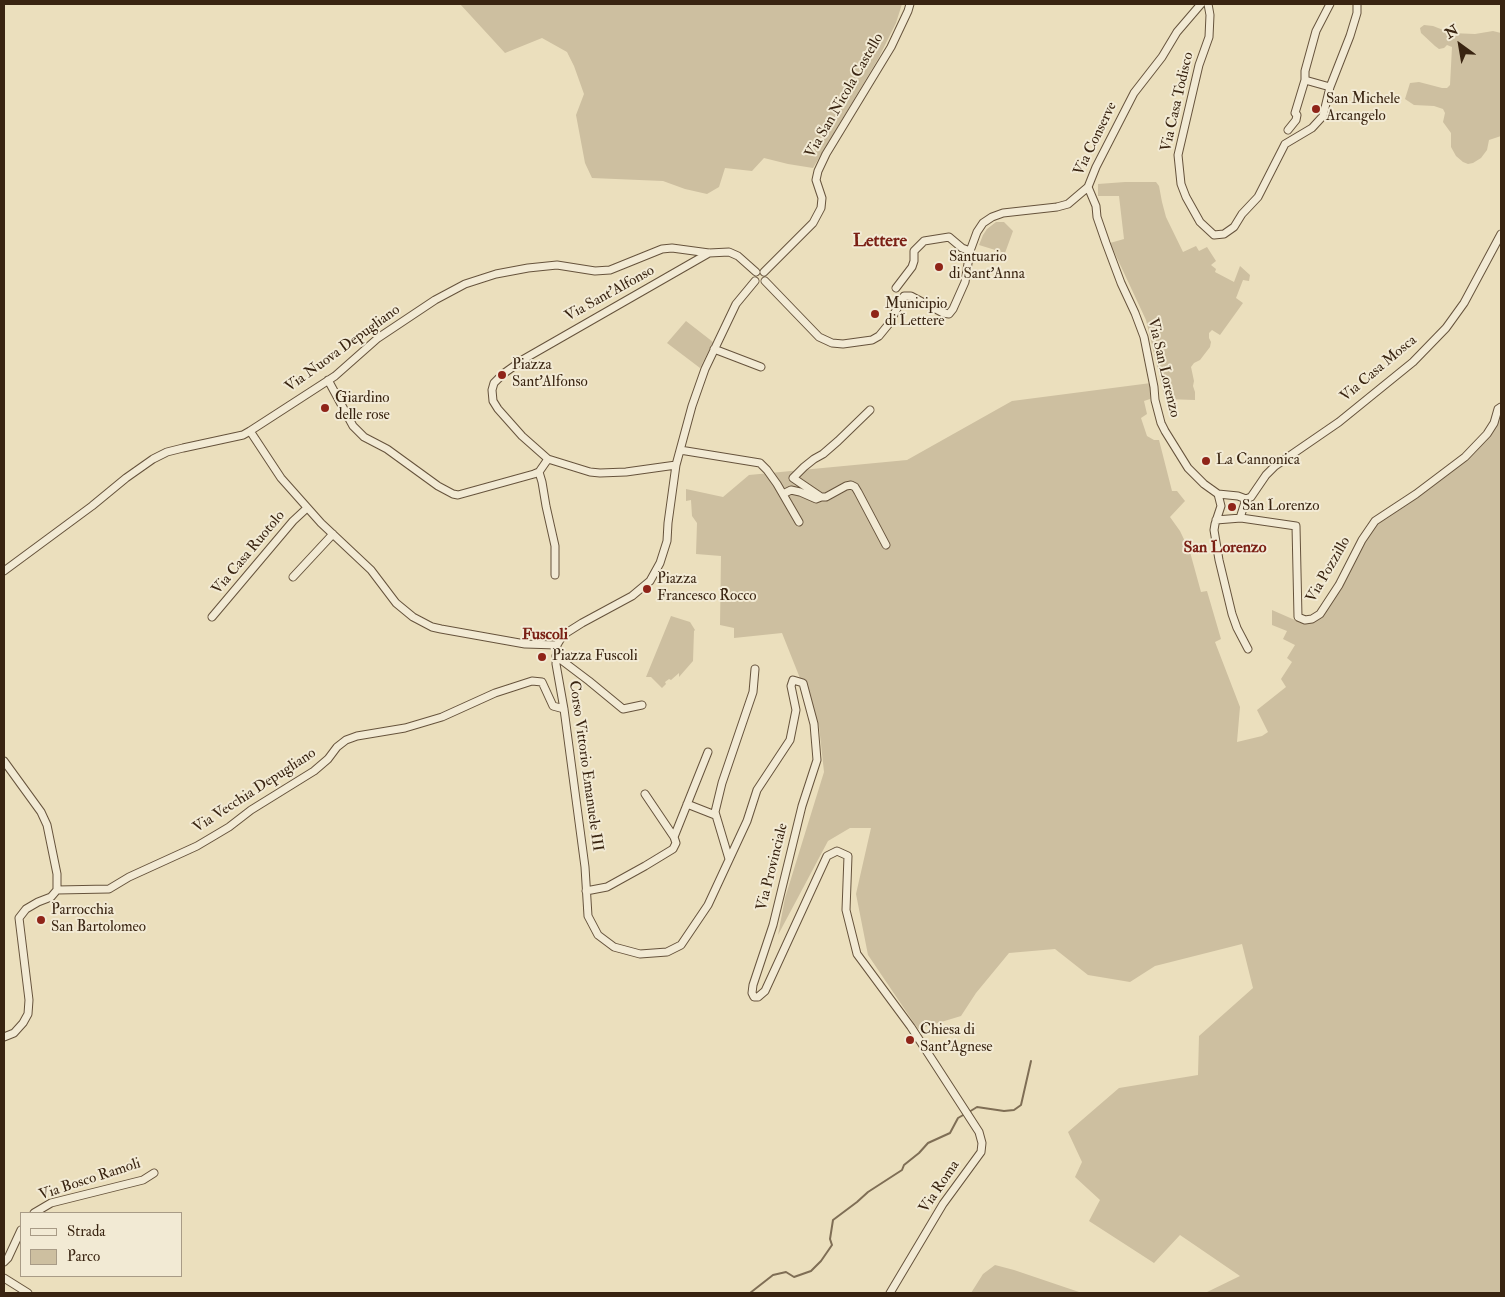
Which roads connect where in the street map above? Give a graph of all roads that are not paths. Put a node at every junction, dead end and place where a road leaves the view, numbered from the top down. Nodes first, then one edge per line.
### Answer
1 (910, 4) edge
2 (1201, 4) edge
3 (1208, 4) edge
4 (1330, 4) edge
5 (1357, 4) edge
6 (1305, 80) junction
7 (1330, 87) junction
8 (1288, 130) dead end
9 (1088, 187) junction
10 (1501, 234) edge
11 (970, 250) junction
12 (709, 253) junction
13 (756, 272) junction
14 (764, 272) junction
15 (755, 281) junction
16 (765, 281) junction
17 (896, 288) dead end
18 (714, 349) junction
19 (761, 367) dead end
20 (328, 380) junction
21 (1501, 407) edge
22 (870, 410) dead end
23 (250, 431) junction
24 (680, 450) junction
25 (548, 458) junction
26 (676, 465) junction
27 (539, 472) junction
28 (783, 494) junction
29 (1218, 494) junction
30 (820, 497) junction
31 (1246, 499) junction
32 (307, 508) junction
33 (1240, 518) junction
34 (1216, 520) junction
35 (799, 522) dead end
36 (333, 534) junction
37 (886, 545) dead end
38 (4, 571) edge
39 (555, 575) dead end
40 (293, 577) dead end
41 (212, 617) dead end
42 (557, 645) junction
43 (1248, 649) dead end
44 (556, 656) junction
45 (755, 669) dead end
46 (642, 705) dead end
47 (564, 709) junction
48 (708, 752) dead end
49 (4, 761) edge
50 (645, 794) dead end
51 (687, 804) junction
52 (715, 815) junction
53 (674, 837) junction
54 (729, 859) junction
55 (58, 890) junction
56 (586, 892) junction
57 (598, 935) joint
58 (4, 1037) edge
59 (956, 1095) joint
60 (154, 1173) dead end
61 (36, 1212) edge
62 (20, 1232) edge
63 (4, 1262) edge
64 (4, 1278) edge
65 (28, 1293) edge
66 (890, 1293) edge

1 - 14 street, Via San Nicola Castello
2 - 9 street, Via Conserve
3 - 7 street, Via Casa Todisco
4 - 6 street
5 - 7 street
6 - 7 street
6 - 8 street
9 - 11 street, Via Conserve
9 - 29 street, Via San Lorenzo
10 - 31 street, Via Casa Mosca
11 - 16 street, Via Conserve
11 - 17 street
12 - 13 street, Via Nuova Depugliano
12 - 20 street, Via Nuova Depugliano
12 - 25 street, Via Sant'Alfonso
13 - 14 street
13 - 15 street
14 - 16 street
15 - 16 street
15 - 18 street
18 - 19 street
18 - 24 street
20 - 23 street, Via Nuova Depugliano
20 - 27 street
21 - 33 street, Via Pozzillo
22 - 30 street
23 - 32 street, Via Casa Ruotolo
23 - 38 street, Via Nuova Depugliano
24 - 26 street
24 - 28 street
25 - 26 street
25 - 27 street
26 - 42 street
27 - 39 street
28 - 30 street
28 - 35 street
29 - 31 street, Via San Lorenzo
29 - 34 street
30 - 37 street
31 - 33 street
32 - 36 street, Via Casa Ruotolo
32 - 41 street, Via Casa Ruotolo
33 - 34 street, Via Pozzillo
34 - 43 street
36 - 40 street
36 - 42 street, Via Casa Ruotolo
42 - 44 street, Corso Vittorio Emanuele III
44 - 46 street
44 - 47 street, Corso Vittorio Emanuele III
45 - 52 street
47 - 55 street, Via Vecchia Depugliano
47 - 56 street, Corso Vittorio Emanuele III
48 - 51 street
49 - 55 street
50 - 53 street
51 - 52 street
51 - 53 street
52 - 54 street
53 - 56 street
54 - 57 street, Via Provinciale
54 - 59 street, Via Provinciale
55 - 58 street
56 - 57 street, Corso Vittorio Emanuele III
59 - 66 street, Via Roma
60 - 61 street, Via Bosco Ramoli
62 - 63 street
64 - 65 street

